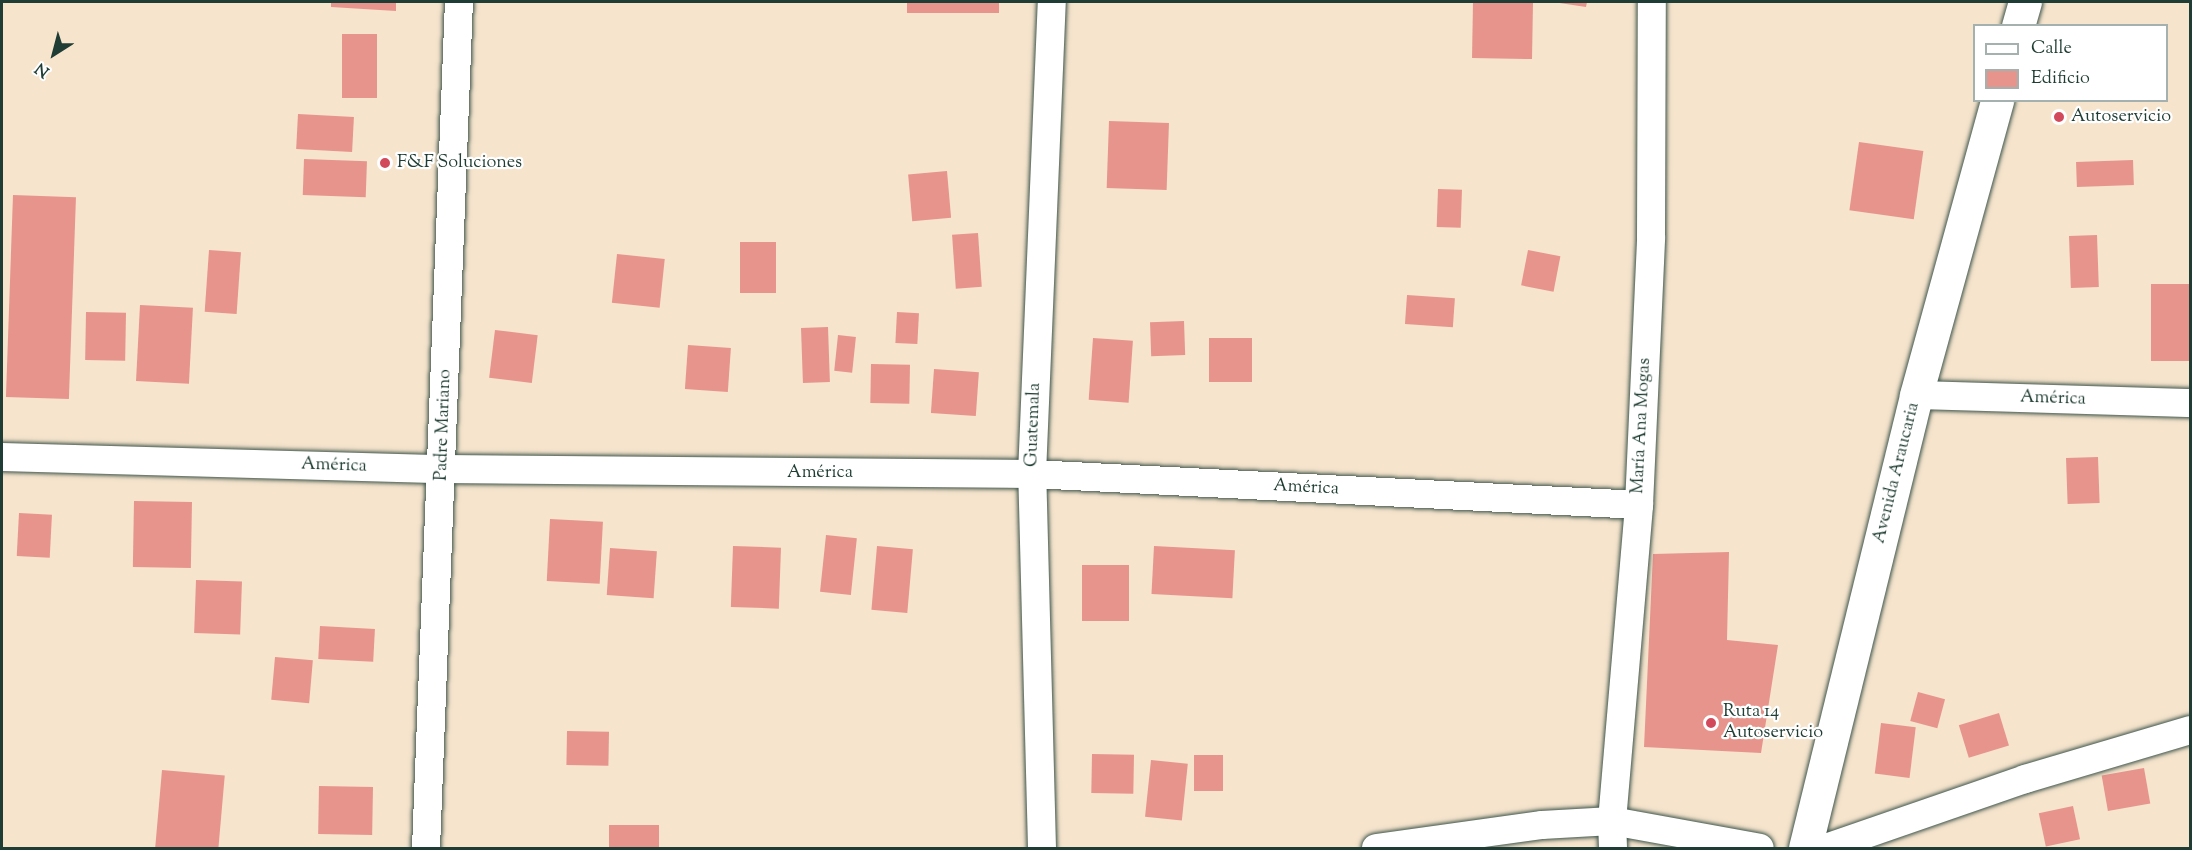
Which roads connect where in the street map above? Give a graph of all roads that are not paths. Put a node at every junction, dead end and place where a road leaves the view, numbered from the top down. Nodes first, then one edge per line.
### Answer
1 (459, 2) edge
2 (1052, 2) edge
3 (1652, 2) edge
4 (2025, 2) edge
5 (2019, 24) edge
6 (1996, 102) edge
7 (1916, 394) junction
8 (2190, 403) edge
9 (2, 457) edge
10 (443, 470) junction
11 (1032, 474) junction
12 (1639, 505) junction
13 (2190, 730) edge
14 (1612, 835) edge
15 (426, 849) edge
16 (1042, 849) edge
17 (1376, 849) edge
18 (1760, 849) edge
19 (1805, 849) edge
20 (1826, 849) edge

1 - 10 street, Padre Mariano
2 - 11 street, Guatemala
3 - 12 street, María Ana Mogas
4 - 5 main road
6 - 7 main road, Avenida Araucaria
7 - 8 street, América
7 - 19 main road, Avenida Araucaria
9 - 10 street, América
10 - 11 street, América
10 - 15 street, Padre Mariano
11 - 12 street, América
11 - 16 street, Guatemala
12 - 14 street, María Ana Mogas
13 - 20 street
14 - 17 street
14 - 18 street

